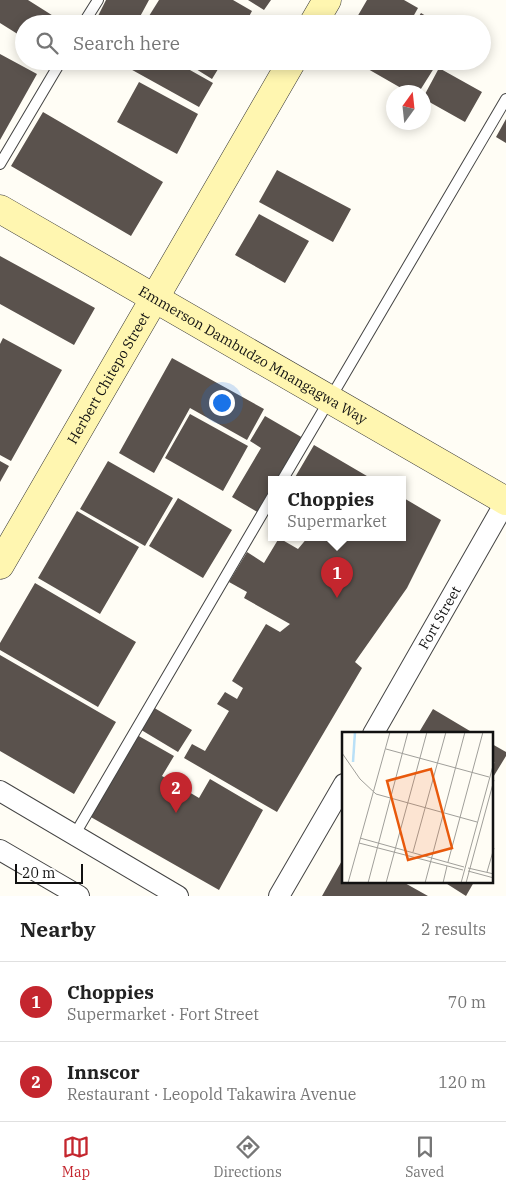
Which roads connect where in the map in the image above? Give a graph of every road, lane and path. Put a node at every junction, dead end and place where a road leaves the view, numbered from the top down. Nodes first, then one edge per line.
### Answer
1 (98, 0) edge
2 (327, 0) edge
3 (89, 15) edge
4 (318, 15) edge
5 (56, 70) edge
6 (287, 70) edge
7 (506, 98) edge
8 (0, 164) edge
9 (0, 209) edge
10 (155, 298) junction
11 (330, 399) junction
12 (285, 476) edge
13 (506, 501) edge
14 (268, 505) edge
15 (0, 565) edge
16 (374, 732) edge
17 (342, 788) edge
18 (0, 792) edge
19 (75, 834) junction
20 (0, 850) edge
21 (79, 896) edge
22 (178, 896) edge
23 (280, 896) edge

1 - 3 lane
2 - 4 street
5 - 8 lane
6 - 10 street, Herbert Chitepo Street
7 - 11 lane
9 - 10 street, Emmerson Dambudzo Mnangagwa Way
10 - 11 street, Emmerson Dambudzo Mnangagwa Way
10 - 15 street, Herbert Chitepo Street
11 - 12 lane
11 - 13 street, Emmerson Dambudzo Mnangagwa Way
13 - 16 street, Fort Street
14 - 19 lane
17 - 23 street
18 - 19 street
19 - 22 street
20 - 21 street

